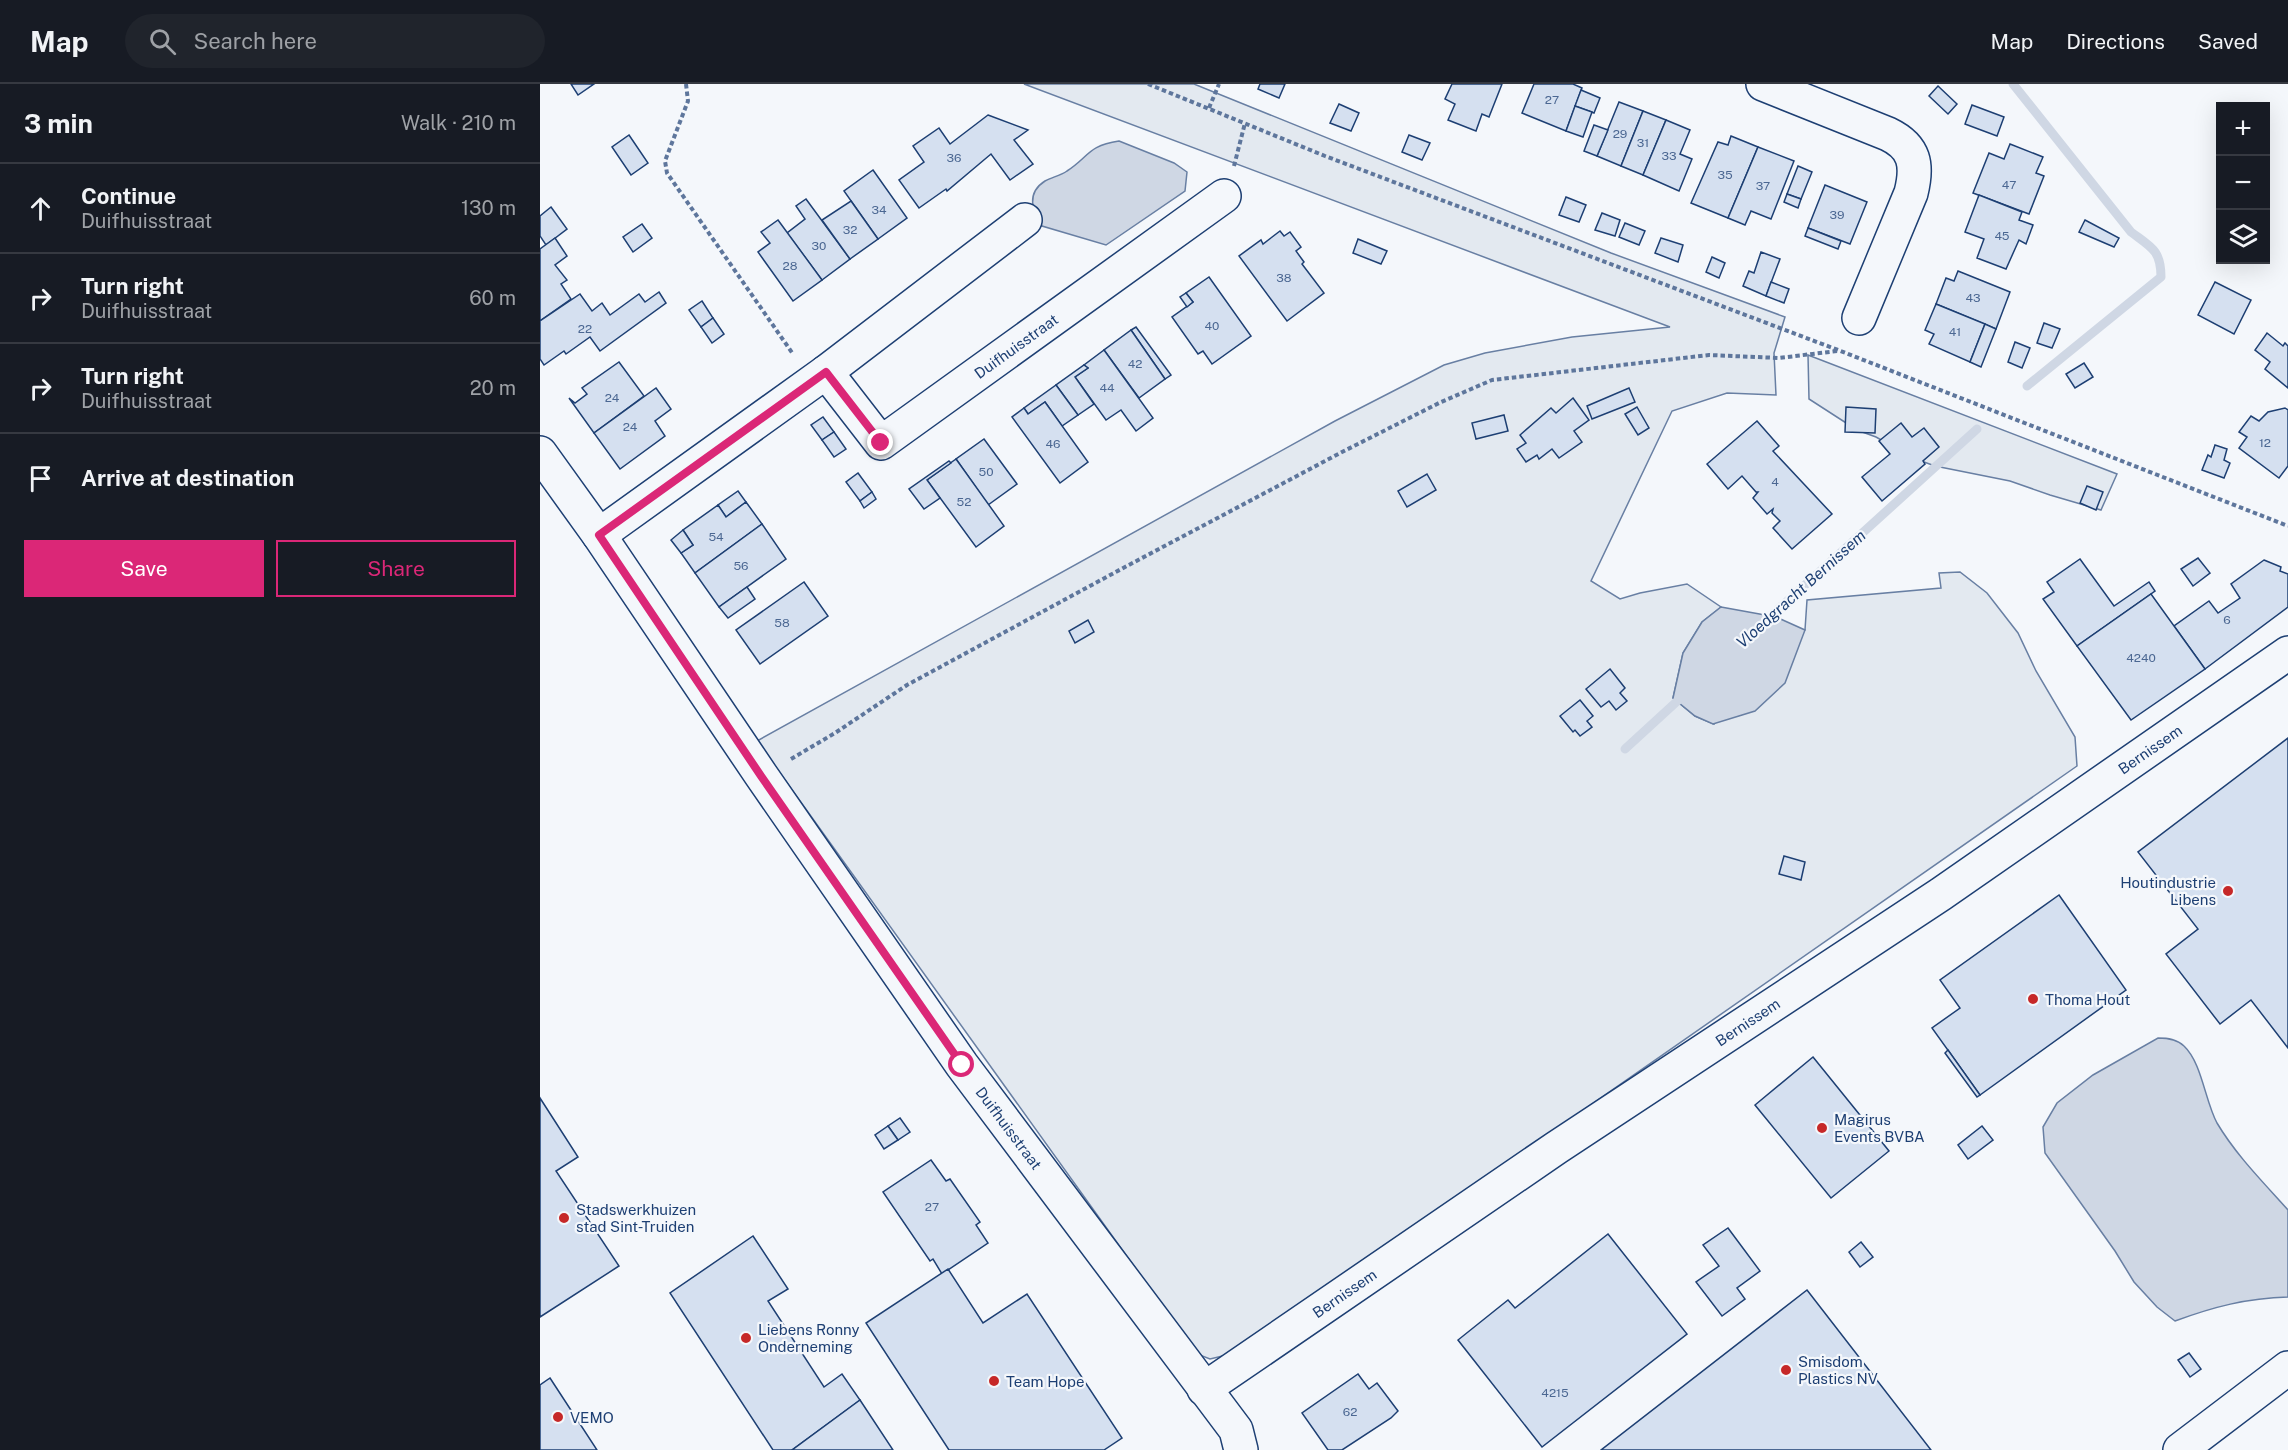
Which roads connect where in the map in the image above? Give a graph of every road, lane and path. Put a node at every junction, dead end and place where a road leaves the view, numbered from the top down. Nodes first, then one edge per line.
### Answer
1 (686, 84) edge
2 (1148, 84) edge
3 (1219, 84) edge
4 (1763, 84) edge
5 (1209, 108) junction
6 (1245, 123) junction
7 (1224, 196) joint
8 (1025, 220) dead end
9 (1859, 318) dead end
10 (1838, 350) junction
11 (819, 376) junction
12 (540, 453) edge
13 (2288, 526) edge
14 (599, 535) junction
15 (2288, 653) edge
16 (761, 776) junction
17 (2288, 1368) edge
18 (1204, 1389) junction
19 (1241, 1450) edge
20 (2180, 1450) edge

1 - 11 path
2 - 5 path
3 - 5 path
4 - 9 street
5 - 6 path
6 - 7 path
6 - 10 path
7 - 11 street, Duifhuisstraat
8 - 11 street
10 - 13 path
10 - 16 path
11 - 14 street
12 - 14 street, Duifhuisstraat
14 - 16 street, Duifhuisstraat
15 - 18 street, Bernissem
16 - 18 street, Duifhuisstraat
17 - 20 street
18 - 19 street, Duifhuisstraat

